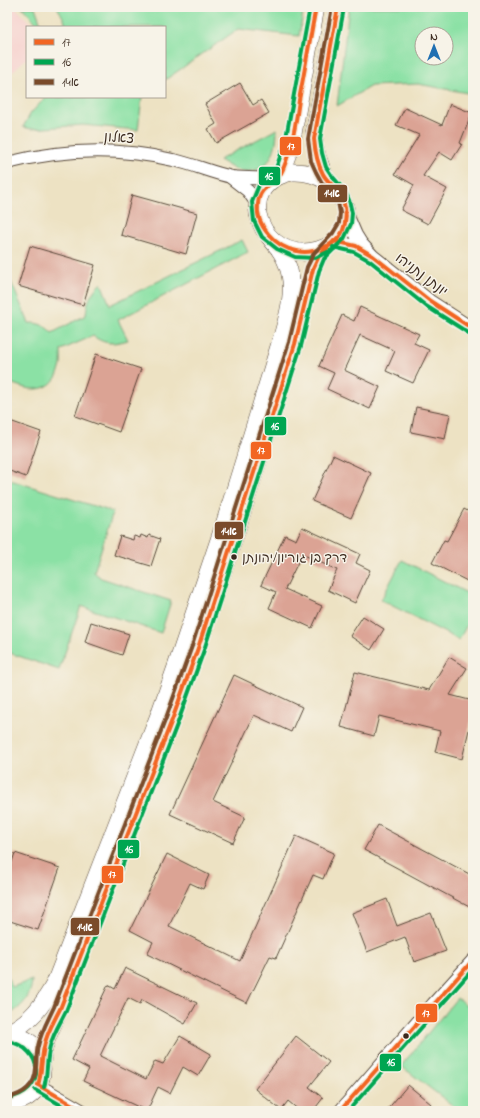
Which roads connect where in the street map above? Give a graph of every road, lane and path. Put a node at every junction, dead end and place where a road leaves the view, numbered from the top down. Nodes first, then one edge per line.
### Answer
1 (316, 7) edge
2 (338, 7) edge
3 (7, 163) edge
4 (228, 176) junction
5 (277, 177) junction
6 (327, 180) junction
7 (257, 204) junction
8 (346, 213) junction
9 (271, 239) junction
10 (332, 243) junction
11 (373, 256) junction
12 (473, 329) edge
13 (473, 960) edge
14 (7, 1034) edge
15 (42, 1064) junction
16 (38, 1085) junction
17 (7, 1104) edge
18 (83, 1111) edge
19 (340, 1111) edge

1 - 5 street
2 - 6 street
3 - 4 street, צאלון
4 - 5 street, צאלון
4 - 7 street, צאלון
5 - 6 street
5 - 7 street
6 - 8 street
7 - 9 street
8 - 10 street
8 - 11 street, יונתן נתניהו
9 - 10 street
9 - 14 street
10 - 11 street, יונתן נתניהו
10 - 15 street
11 - 12 street, יונתן נתניהו
13 - 19 street
14 - 15 street
15 - 16 street
16 - 17 street
16 - 18 street

